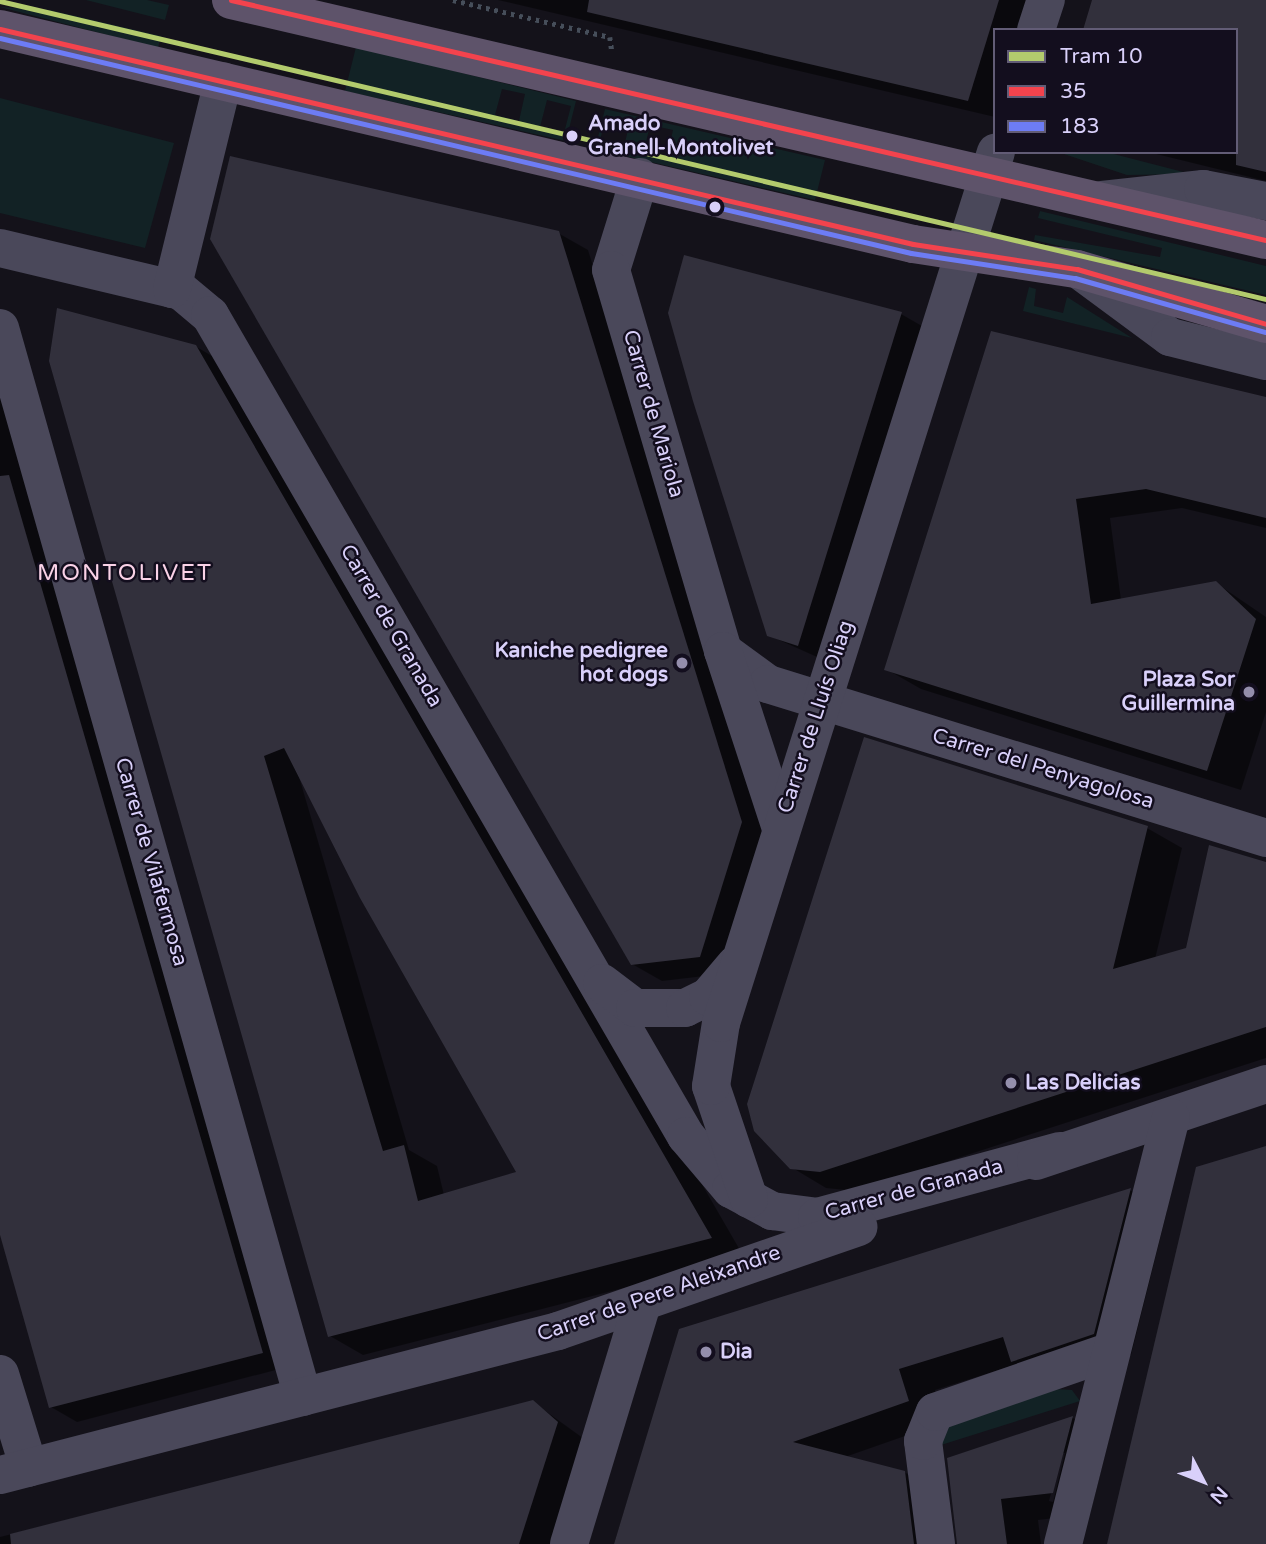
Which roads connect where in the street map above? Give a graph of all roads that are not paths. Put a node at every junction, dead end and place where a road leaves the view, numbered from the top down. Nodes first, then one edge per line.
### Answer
1 (231, 0) edge
2 (1046, 0) edge
3 (1037, 28) edge
4 (0, 29) edge
5 (223, 81) junction
6 (992, 165) edge
7 (640, 177) junction
8 (1093, 200) junction
9 (1266, 201) edge
10 (1266, 240) edge
11 (0, 249) edge
12 (968, 250) junction
13 (1077, 269) junction
14 (158, 285) junction
15 (1266, 324) edge
16 (0, 328) edge
17 (1266, 361) edge
18 (723, 651) junction
19 (820, 699) junction
20 (781, 828) junction
21 (1266, 838) edge
22 (742, 954) junction
23 (595, 977) junction
24 (1266, 1084) edge
25 (1171, 1117) junction
26 (1060, 1151) junction
27 (751, 1204) junction
28 (721, 1275) junction
29 (642, 1303) junction
30 (1108, 1352) junction
31 (0, 1374) edge
32 (303, 1397) junction
33 (14, 1472) edge
34 (569, 1544) edge
35 (936, 1544) edge
36 (1063, 1544) edge

1 - 6 main road
2 - 3 street
4 - 5 main road
5 - 7 main road
5 - 14 street
6 - 8 main road
6 - 12 street, Carrer de Lluís Oliag
7 - 12 main road
7 - 18 street, Carrer de Mariola
8 - 9 street
8 - 10 main road
11 - 14 street
12 - 13 main road
12 - 19 street, Carrer de Lluís Oliag
13 - 15 main road
13 - 17 street
14 - 23 street, Carrer de Granada
16 - 32 street, Carrer de Vilafermosa
18 - 19 street
18 - 20 street, Carrer de Mariola
19 - 20 street, Carrer de Lluís Oliag
19 - 21 street, Carrer del Penyagolosa
20 - 22 street, Carrer de Lluís Oliag
22 - 23 street, Carrer de Granada
22 - 27 street, Carrer de Lluís Oliag
23 - 27 street, Carrer de Granada
24 - 25 street, Carrer de Pere Aleixandre
25 - 26 street, Carrer de Pere Aleixandre
25 - 30 street
26 - 27 street, Carrer de Granada
26 - 28 street, Carrer de Pere Aleixandre
27 - 28 street, Carrer de Lluís Oliag
28 - 29 street, Carrer de Pere Aleixandre
29 - 32 street, Carrer de Pere Aleixandre
29 - 34 street
30 - 35 street
30 - 36 street
31 - 33 street
32 - 33 street, Carrer de Pere Aleixandre

